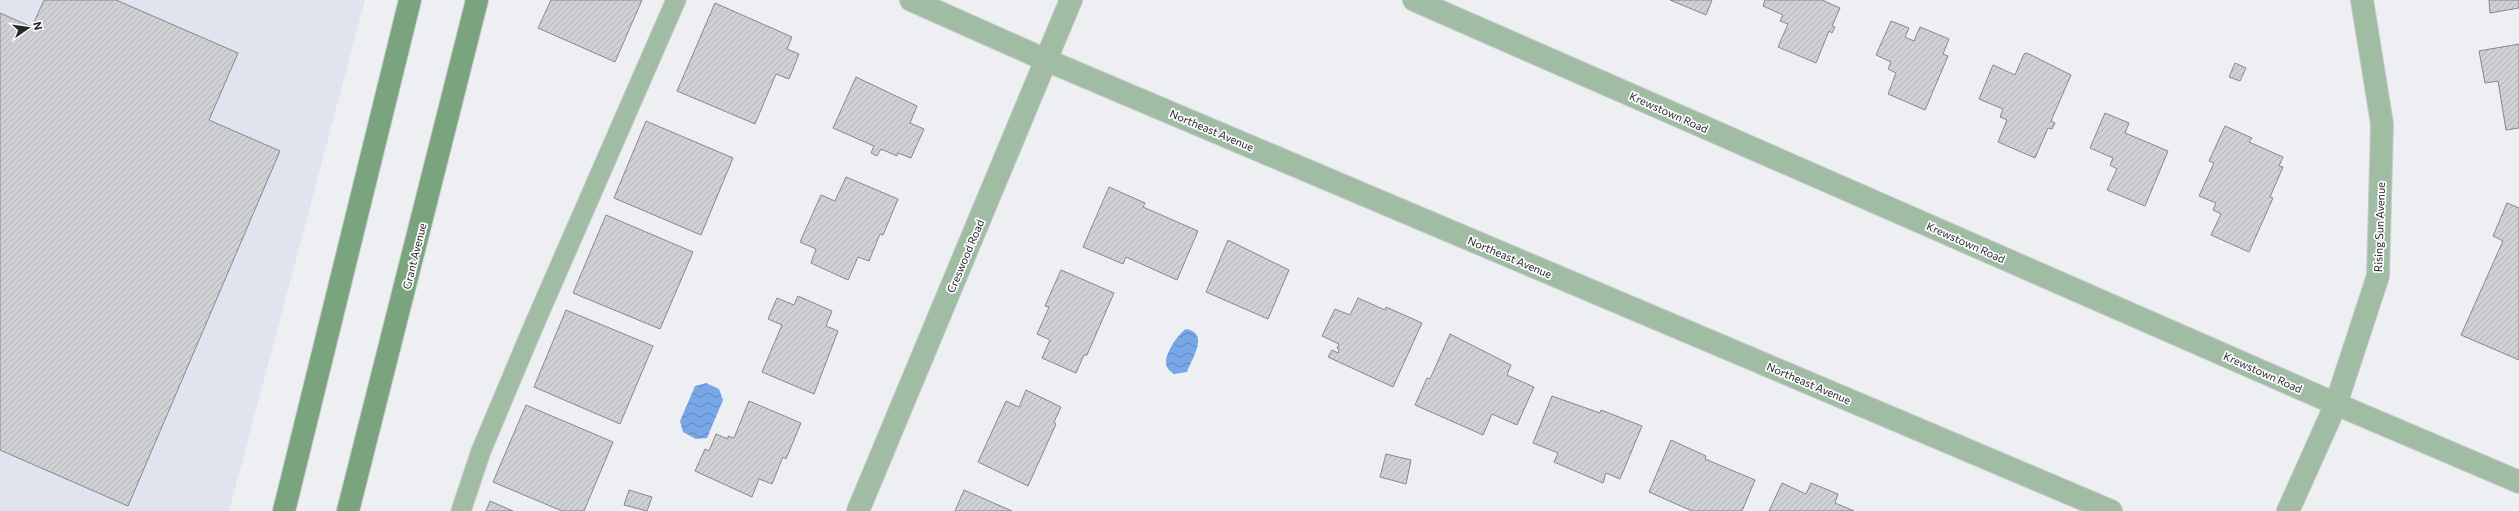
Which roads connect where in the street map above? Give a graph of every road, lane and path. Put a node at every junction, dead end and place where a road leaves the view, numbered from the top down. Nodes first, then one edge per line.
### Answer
1 (410, 0) edge
2 (477, 0) edge
3 (676, 0) edge
4 (911, 0) edge
5 (1071, 0) edge
6 (1414, 0) edge
7 (2362, 0) edge
8 (1046, 60) junction
9 (2336, 404) junction
10 (2519, 482) edge
11 (284, 511) edge
12 (348, 511) edge
13 (461, 511) edge
14 (858, 511) edge
15 (2111, 511) edge
16 (2288, 511) edge

1 - 11 main road
2 - 12 main road, Grant Avenue
3 - 13 lane
4 - 8 street, Northeast Avenue
5 - 8 street, Creswood Road
6 - 9 street, Krewstown Road
7 - 9 street, Rising Sun Avenue
8 - 14 street, Creswood Road
8 - 15 street, Northeast Avenue
9 - 10 street, Krewstown Road
9 - 16 street, Rising Sun Avenue

